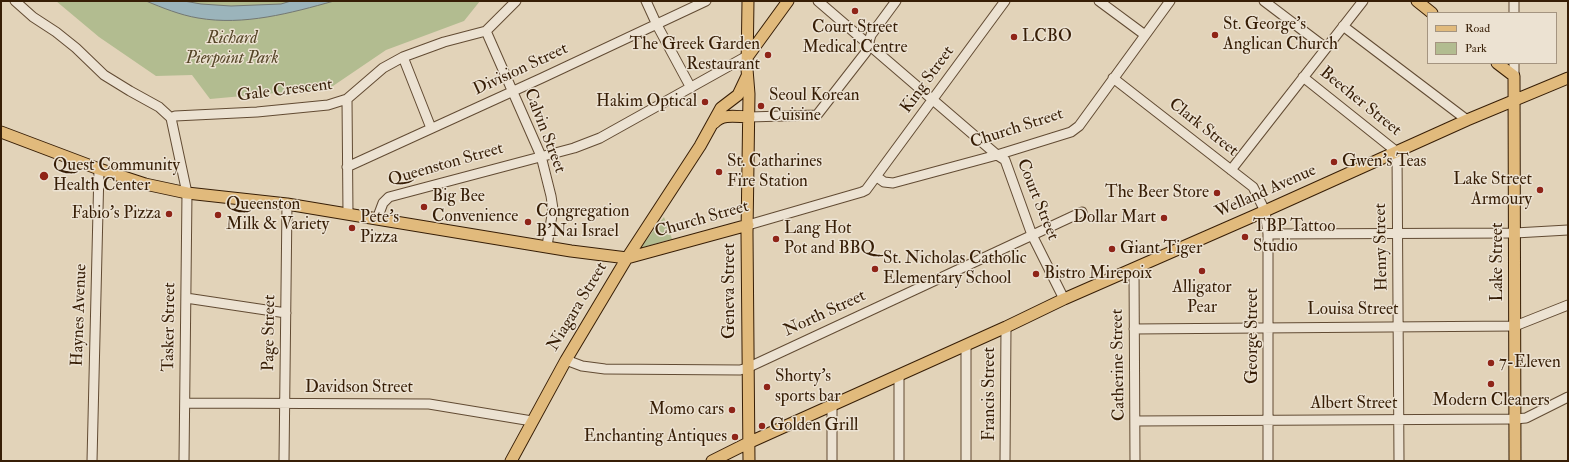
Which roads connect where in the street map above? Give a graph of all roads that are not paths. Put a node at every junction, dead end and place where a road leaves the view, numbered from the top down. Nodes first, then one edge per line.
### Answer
1 (16, 1) edge
2 (516, 1) edge
3 (646, 1) edge
4 (706, 1) edge
5 (748, 1) edge
6 (788, 1) edge
7 (818, 1) edge
8 (896, 1) edge
9 (1005, 1) edge
10 (1099, 1) edge
11 (1170, 1) edge
12 (1264, 1) edge
13 (1363, 1) edge
14 (1417, 1) edge
15 (1514, 1) edge
16 (1431, 12) edge
17 (1514, 12) edge
18 (657, 25) junction
19 (1343, 26) junction
20 (486, 31) junction
21 (1145, 35) junction
22 (869, 44) junction
23 (1326, 48) junction
24 (747, 56) junction
25 (403, 57) junction
26 (1498, 64) edge
27 (1514, 64) edge
28 (747, 75) junction
29 (1514, 76) junction
30 (1303, 77) junction
31 (1113, 78) junction
32 (1568, 78) edge
33 (690, 88) junction
34 (512, 92) junction
35 (347, 99) junction
36 (934, 99) junction
37 (1515, 100) junction
38 (749, 117) junction
39 (171, 118) junction
40 (1467, 120) junction
41 (714, 123) junction
42 (431, 128) junction
43 (1, 132) edge
44 (1397, 152) junction
45 (997, 155) junction
46 (541, 156) junction
47 (347, 167) junction
48 (100, 169) junction
49 (1231, 170) junction
50 (877, 177) junction
51 (187, 192) junction
52 (287, 204) junction
53 (1265, 211) junction
54 (1082, 212) dead end
55 (348, 214) junction
56 (377, 218) junction
57 (748, 225) junction
58 (1568, 230) edge
59 (1397, 233) junction
60 (1515, 233) junction
61 (1268, 234) junction
62 (1032, 235) junction
63 (547, 246) junction
64 (627, 258) junction
65 (1134, 269) junction
66 (186, 298) junction
67 (1064, 299) junction
68 (1568, 305) edge
69 (286, 313) junction
70 (1398, 326) junction
71 (1515, 326) junction
72 (1006, 327) junction
73 (1268, 327) junction
74 (1134, 329) junction
75 (966, 345) junction
76 (566, 360) junction
77 (747, 368) junction
78 (898, 375) junction
79 (1568, 397) edge
80 (185, 403) junction
81 (285, 404) junction
82 (832, 406) junction
83 (1268, 420) junction
84 (1399, 420) junction
85 (1515, 420) junction
86 (532, 421) junction
87 (1135, 421) junction
88 (748, 443) junction
89 (92, 461) edge
90 (184, 461) edge
91 (284, 461) edge
92 (511, 461) edge
93 (712, 461) edge
94 (749, 461) edge
95 (832, 461) edge
96 (899, 461) edge
97 (966, 461) edge
98 (1005, 461) edge
99 (1135, 461) edge
100 (1268, 461) edge
101 (1399, 461) edge
102 (1515, 461) edge

1 - 39 street
2 - 20 street
3 - 18 street
4 - 18 street, Division Street
5 - 24 main road, Geneva Street
6 - 24 main road
7 - 22 street, Court Street
8 - 22 street
9 - 36 street, King Street
10 - 21 street
11 - 21 street, Church Street
12 - 23 street
13 - 19 street
14 - 16 main road
15 - 17 street
18 - 33 street
18 - 34 street, Division Street
19 - 23 street
19 - 40 street
20 - 25 street, Gale Crescent
20 - 34 street, Calvin Street
21 - 31 street, Church Street
22 - 36 street, Court Street
22 - 38 street
23 - 30 street
24 - 28 main road, Geneva Street
24 - 33 street, Queenston Street
25 - 35 street, Gale Crescent
25 - 42 street
26 - 29 main road
27 - 29 street, Lake Street
28 - 38 main road, Geneva Street
28 - 41 main road, Niagara Street
29 - 37 main road, Lake Street
30 - 44 street, Beecher Street
30 - 49 street
31 - 45 street, Church Street
31 - 49 street, Clark Street
32 - 37 main road, Welland Avenue
33 - 46 street, Queenston Street
34 - 42 street, Division Street
34 - 46 street, Calvin Street
35 - 39 street, Gale Crescent
35 - 47 street
36 - 45 street, Court Street
36 - 50 street, King Street
37 - 40 main road, Welland Avenue
37 - 60 main road, Lake Street
38 - 41 main road
38 - 57 main road, Geneva Street
39 - 51 street, Tasker Street
40 - 44 main road, Welland Avenue
41 - 64 main road, Niagara Street
42 - 47 street, Division Street
43 - 48 main road
44 - 53 main road, Welland Avenue
44 - 59 street, Henry Street
45 - 50 street, Church Street
45 - 62 street, Court Street
46 - 56 street, Queenston Street
46 - 63 street, Calvin Street
47 - 55 street
48 - 51 main road
48 - 89 street, Haynes Avenue
49 - 53 street, Clark Street
50 - 57 street, Church Street
51 - 52 main road
51 - 66 street, Tasker Street
52 - 55 main road
52 - 69 street, Page Street
53 - 61 street, George Street
53 - 65 main road, Welland Avenue
54 - 62 street, North Street
55 - 56 main road
56 - 63 main road, Church Street
57 - 64 main road, Church Street
57 - 77 main road, Geneva Street
58 - 60 street
59 - 60 street
59 - 61 street
59 - 70 street, Henry Street
60 - 71 main road, Lake Street
61 - 73 street, George Street
62 - 67 street, Court Street
62 - 77 street, North Street
63 - 64 main road, Church Street
64 - 76 main road, Niagara Street
65 - 67 main road, Welland Avenue
65 - 74 street, Catherine Street
66 - 69 street
66 - 80 street, Tasker Street
67 - 72 main road, Welland Avenue
68 - 71 street, Louisa Street
69 - 81 street, Page Street
70 - 71 street, Louisa Street
70 - 73 street, Louisa Street
70 - 84 street, Henry Street
71 - 85 main road, Lake Street
72 - 75 main road, Welland Avenue
72 - 98 street, Francis Street
73 - 74 street, Louisa Street
73 - 83 street, George Street
74 - 87 street, Catherine Street
75 - 78 main road, Welland Avenue
75 - 97 street
76 - 77 street, North Street
76 - 86 main road, Niagara Street
77 - 88 main road, Geneva Street
78 - 82 main road, Welland Avenue
78 - 96 street
79 - 85 street, Albert Street
80 - 81 street, Davidson Street
80 - 90 street, Tasker Street
81 - 86 street, Davidson Street
81 - 91 street, Page Street
82 - 88 main road, Welland Avenue
82 - 95 street
83 - 84 street, Albert Street
83 - 87 street, Albert Street
83 - 100 street, George Street
84 - 85 street, Albert Street
84 - 101 street, Henry Street
85 - 102 main road, Lake Street
86 - 92 main road, Niagara Street
87 - 99 street, Catherine Street
88 - 93 main road, Welland Avenue
88 - 94 main road, Geneva Street

